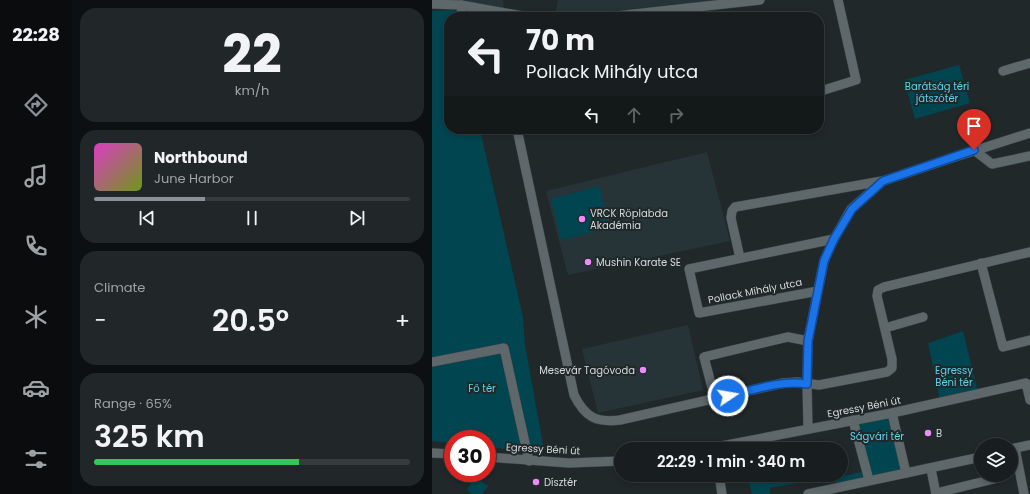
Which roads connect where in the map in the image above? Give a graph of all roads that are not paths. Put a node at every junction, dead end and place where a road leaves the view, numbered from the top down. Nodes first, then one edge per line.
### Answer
1 (760, 0) edge
2 (838, 0) edge
3 (432, 4) edge
4 (461, 5) junction
5 (462, 12) edge
6 (500, 12) edge
7 (652, 12) edge
8 (1030, 63) edge
9 (1003, 71) dead end
10 (824, 90) dead end
11 (1030, 133) edge
12 (518, 134) edge
13 (974, 150) junction
14 (1030, 156) edge
15 (883, 181) junction
16 (834, 239) junction
17 (1030, 252) edge
18 (740, 258) junction
19 (981, 263) junction
20 (818, 291) junction
21 (923, 317) dead end
22 (885, 328) junction
23 (1030, 340) edge
24 (808, 341) junction
25 (432, 362) edge
26 (807, 384) junction
27 (715, 399) junction
28 (1030, 400) edge
29 (892, 413) junction
30 (852, 420) junction
31 (808, 428) junction
32 (743, 442) edge
33 (1030, 445) edge
34 (1018, 448) edge
35 (432, 453) edge
36 (444, 454) edge
37 (496, 458) edge
38 (974, 459) edge
39 (529, 461) junction
40 (614, 461) edge
41 (930, 469) junction
42 (1018, 469) edge
43 (906, 473) junction
44 (869, 480) junction
45 (720, 482) edge
46 (981, 482) edge
47 (847, 490) edge
48 (936, 493) edge
49 (1030, 493) edge
50 (722, 494) edge
51 (808, 494) edge
52 (1024, 494) edge

1 - 7 street
2 - 10 street
3 - 4 street
4 - 5 street
4 - 6 street
8 - 9 street
11 - 13 street
12 - 27 street
13 - 14 street
13 - 15 street
15 - 16 street
15 - 18 street
16 - 18 street, Pollack Mihály utca
16 - 20 street
17 - 19 street
18 - 20 street, Pollack Mihály utca
19 - 22 street
19 - 23 street
20 - 24 street
21 - 22 street
22 - 26 street
24 - 26 street
24 - 27 street
25 - 39 street
26 - 27 street
26 - 31 street
28 - 29 street, Egressy Béni út
29 - 30 street, Egressy Béni út
29 - 43 street
30 - 31 street, Egressy Béni út
30 - 44 street
31 - 32 street, Egressy Béni út
33 - 34 street
35 - 36 street
37 - 39 street, Egressy Béni út
38 - 41 street
39 - 40 street, Egressy Béni út
41 - 43 street
41 - 48 street
42 - 52 street
43 - 44 street
44 - 47 street
45 - 50 street
46 - 48 street
47 - 51 street
49 - 52 street

